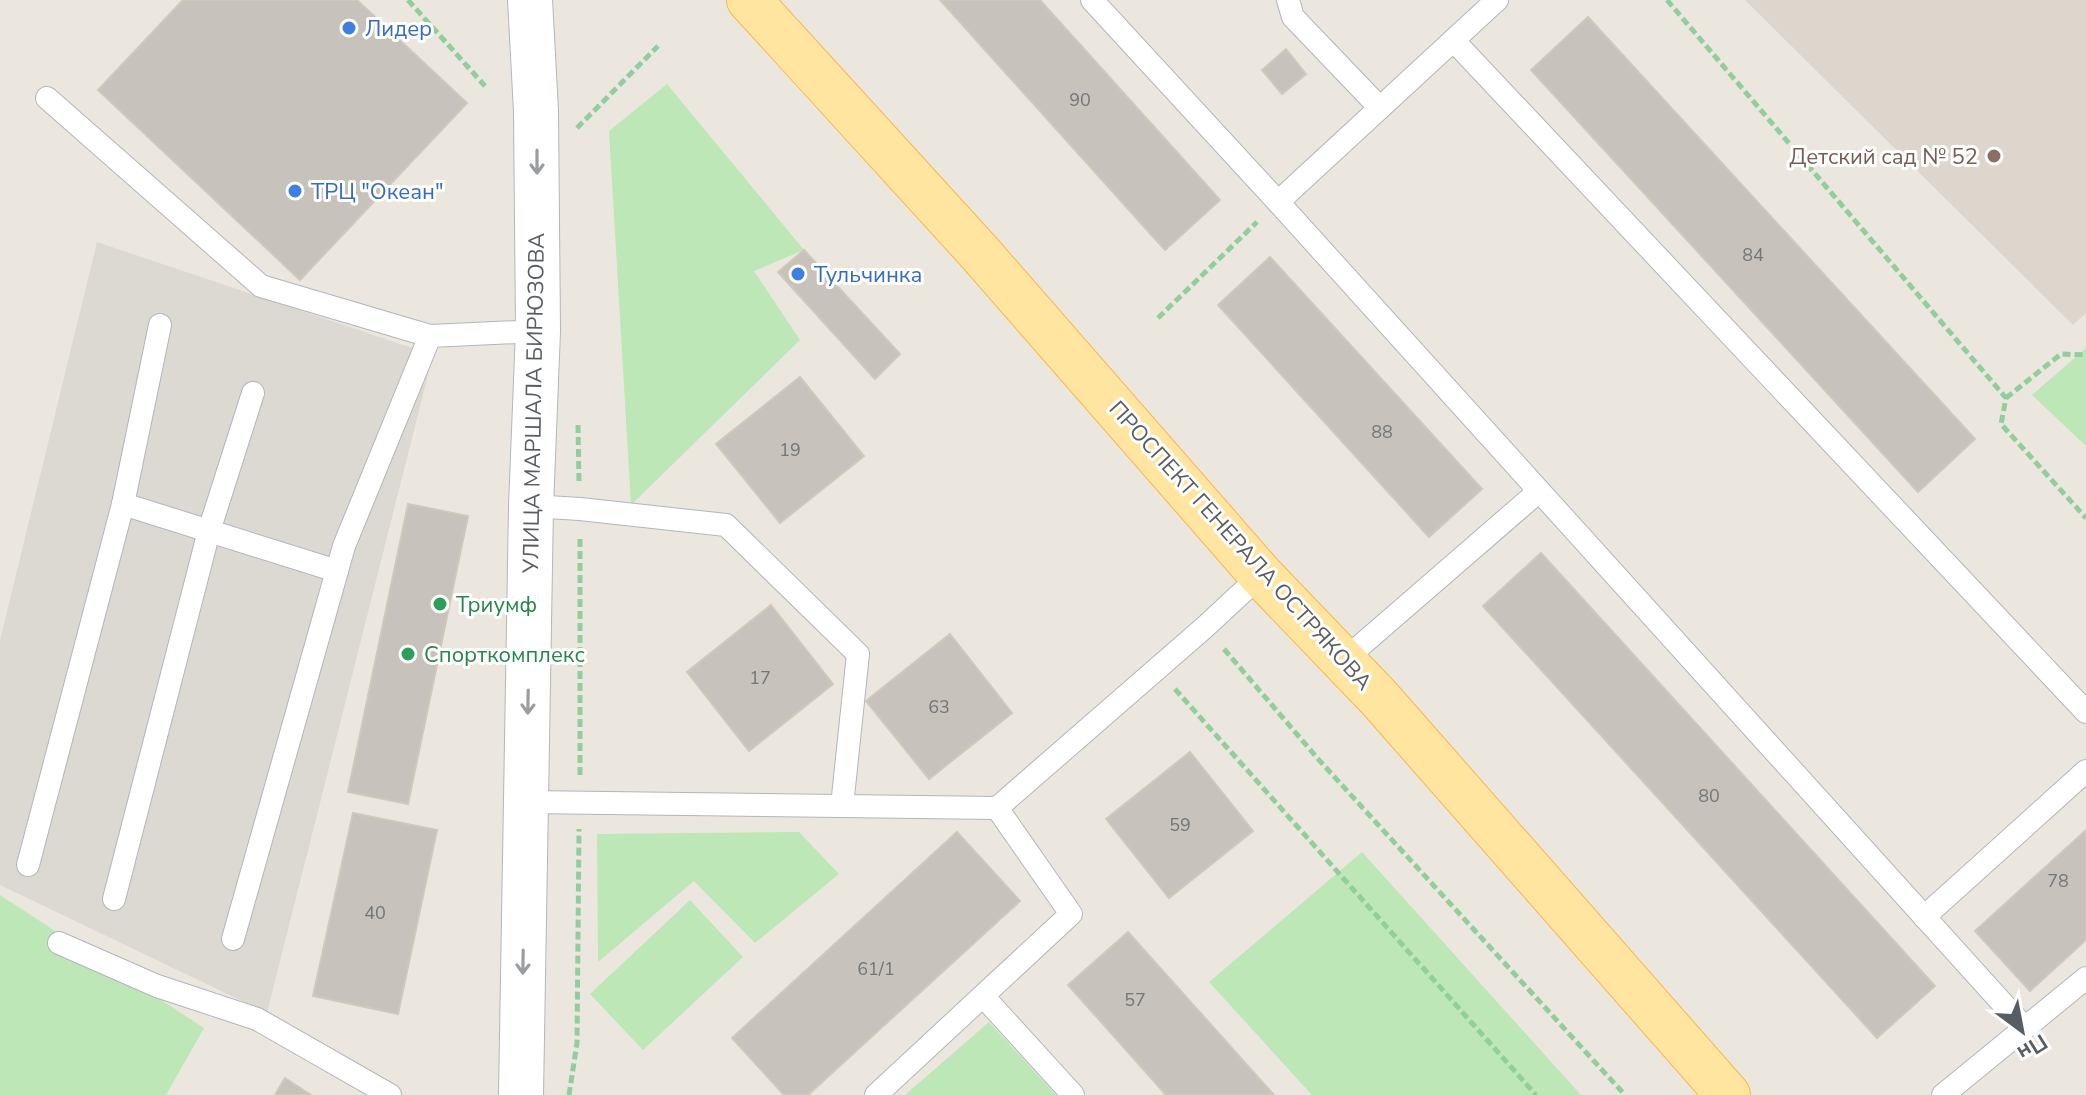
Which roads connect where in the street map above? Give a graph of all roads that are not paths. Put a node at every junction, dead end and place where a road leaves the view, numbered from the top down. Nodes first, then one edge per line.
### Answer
1 (530, 0) edge
2 (552, 0) edge
3 (749, 0) edge
4 (1092, 0) edge
5 (1288, 0) edge
6 (1497, 0) edge
7 (1454, 41) junction
8 (47, 98) dead end
9 (1380, 108) junction
10 (536, 111) junction
11 (1278, 202) junction
12 (160, 325) dead end
13 (538, 331) junction
14 (430, 336) junction
15 (253, 393) dead end
16 (1539, 491) junction
17 (123, 504) junction
18 (531, 506) junction
19 (209, 531) junction
20 (337, 571) junction
21 (1261, 575) junction
22 (1344, 660) junction
23 (2086, 712) edge
24 (2086, 771) edge
25 (527, 802) junction
26 (842, 806) junction
27 (997, 808) junction
28 (28, 865) dead end
29 (114, 899) dead end
30 (1924, 917) junction
31 (233, 939) dead end
32 (59, 943) dead end
33 (2086, 978) edge
34 (983, 996) junction
35 (2024, 1027) junction
36 (390, 1095) edge
37 (521, 1095) edge
38 (876, 1095) edge
39 (1073, 1095) edge
40 (1728, 1095) edge
41 (1943, 1095) edge

1 - 10 main road, УЛИЦА МАРШАЛА БИРЮЗОВА
2 - 10 main road
3 - 21 main road, ПРОСПЕКТ ГЕНЕРАЛА ОСТРЯКОВА
4 - 11 lane
5 - 9 lane
6 - 7 lane
7 - 9 lane
7 - 23 lane
8 - 14 lane
9 - 11 lane
10 -> 13 main road, УЛИЦА МАРШАЛА БИРЮЗОВА
11 - 16 lane
12 - 17 lane
13 - 14 lane
13 - 18 main road, УЛИЦА МАРШАЛА БИРЮЗОВА
14 - 20 lane
15 - 19 lane
16 - 22 lane
16 - 30 lane
17 - 19 lane
17 - 28 lane
18 -> 25 main road, УЛИЦА МАРШАЛА БИРЮЗОВА
18 - 26 lane
19 - 20 lane
19 - 29 lane
20 - 31 lane
21 - 22 main road, ПРОСПЕКТ ГЕНЕРАЛА ОСТРЯКОВА
21 - 27 lane
22 - 40 main road, ПРОСПЕКТ ГЕНЕРАЛА ОСТРЯКОВА
24 - 30 lane
25 - 26 lane
25 -> 37 main road, УЛИЦА МАРШАЛА БИРЮЗОВА
26 - 27 lane
27 - 34 lane
30 - 35 lane
32 - 36 lane
33 - 35 lane
34 - 38 lane
34 - 39 lane
35 - 41 lane

